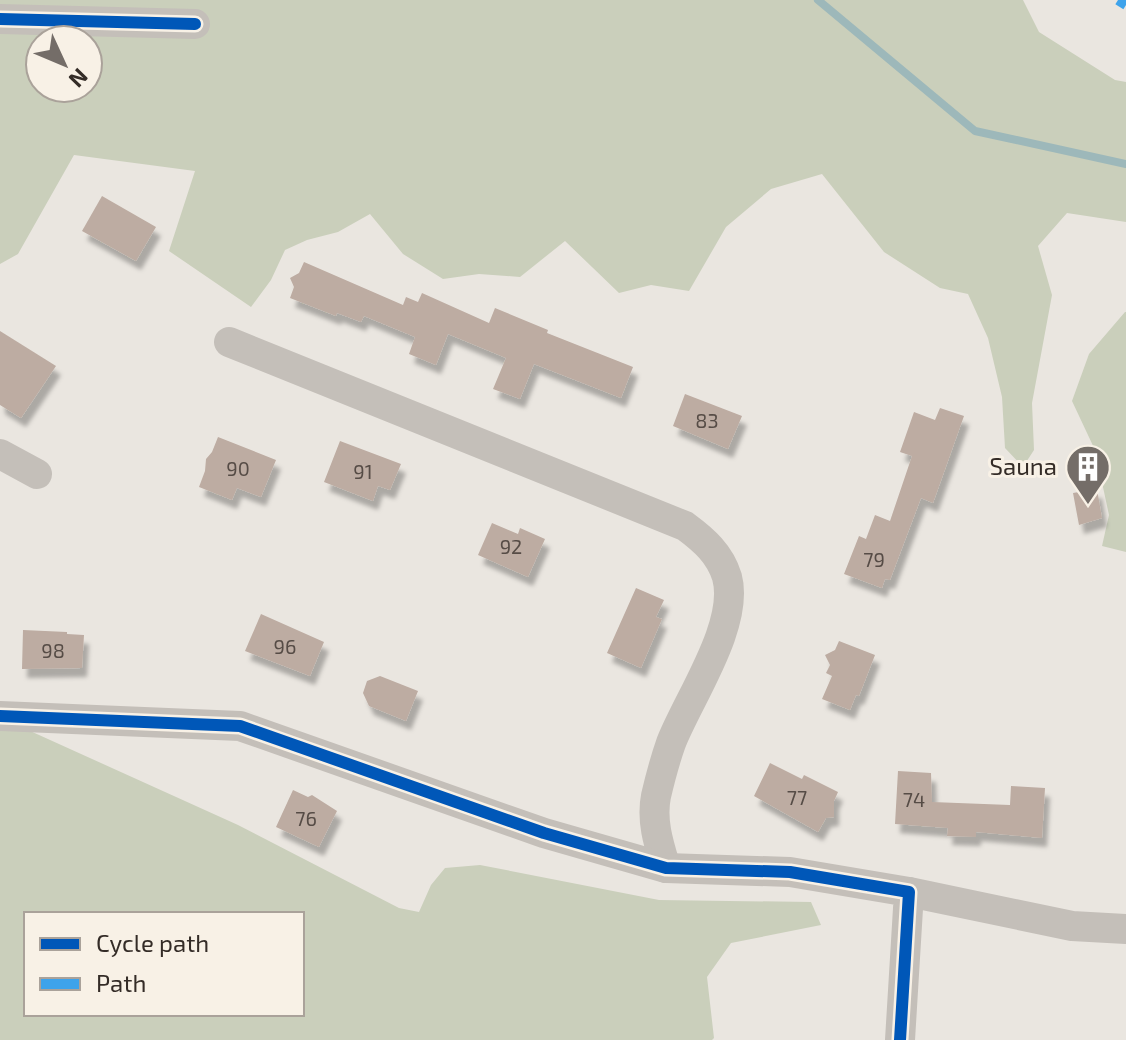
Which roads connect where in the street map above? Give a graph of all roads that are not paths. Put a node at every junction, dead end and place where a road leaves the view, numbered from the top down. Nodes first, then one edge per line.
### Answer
1 (0, 19) edge
2 (195, 24) dead end
3 (229, 342) dead end
4 (0, 454) edge
5 (37, 474) dead end
6 (0, 716) edge
7 (666, 868) junction
8 (909, 892) junction
9 (1126, 929) edge
10 (900, 1040) edge

1 - 2 street
3 - 7 street
4 - 5 street
6 - 7 street
7 - 8 street
8 - 9 street
8 - 10 street

